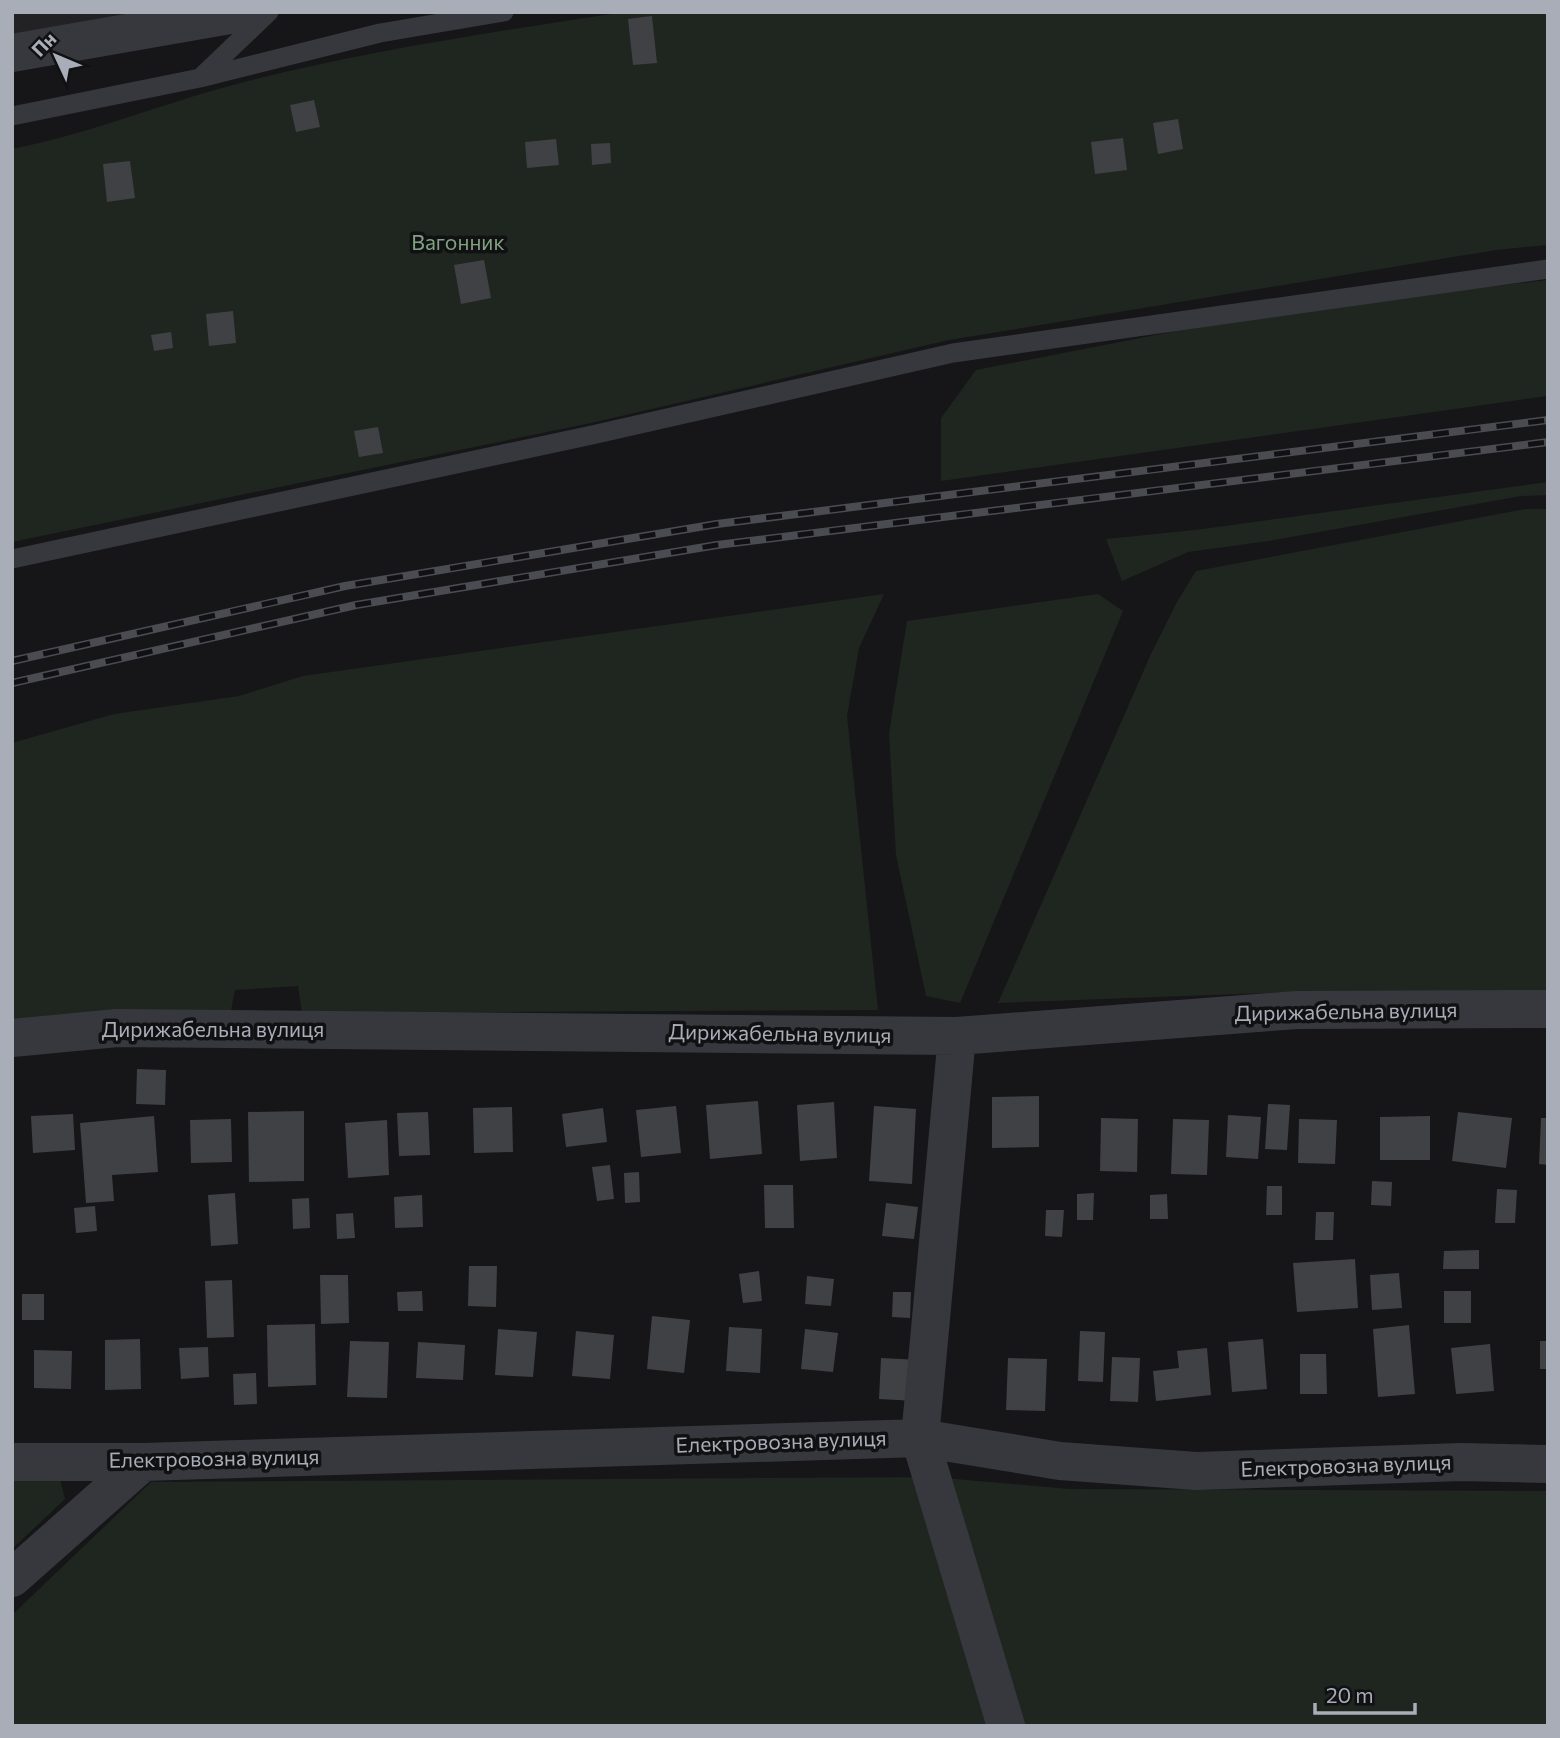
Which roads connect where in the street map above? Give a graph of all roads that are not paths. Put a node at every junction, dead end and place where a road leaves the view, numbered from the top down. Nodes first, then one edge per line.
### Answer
1 (247, 12) edge
2 (269, 12) edge
3 (504, 12) edge
4 (12, 53) edge
5 (200, 78) junction
6 (12, 116) edge
7 (1548, 269) edge
8 (12, 559) edge
9 (1548, 1009) edge
10 (957, 1035) junction
11 (12, 1038) edge
12 (920, 1437) junction
13 (12, 1462) edge
14 (144, 1462) junction
15 (1548, 1464) edge
16 (12, 1578) edge
17 (1006, 1726) edge

1 - 4 street
2 - 5 lane
3 - 5 lane
5 - 6 lane
7 - 8 lane
9 - 10 street, Дирижабельна вулиця
10 - 11 street, Дирижабельна вулиця
10 - 12 street
12 - 14 street, Електровозна вулиця
12 - 15 street, Електровозна вулиця
12 - 17 street
13 - 14 street, Електровозна вулиця
14 - 16 street

